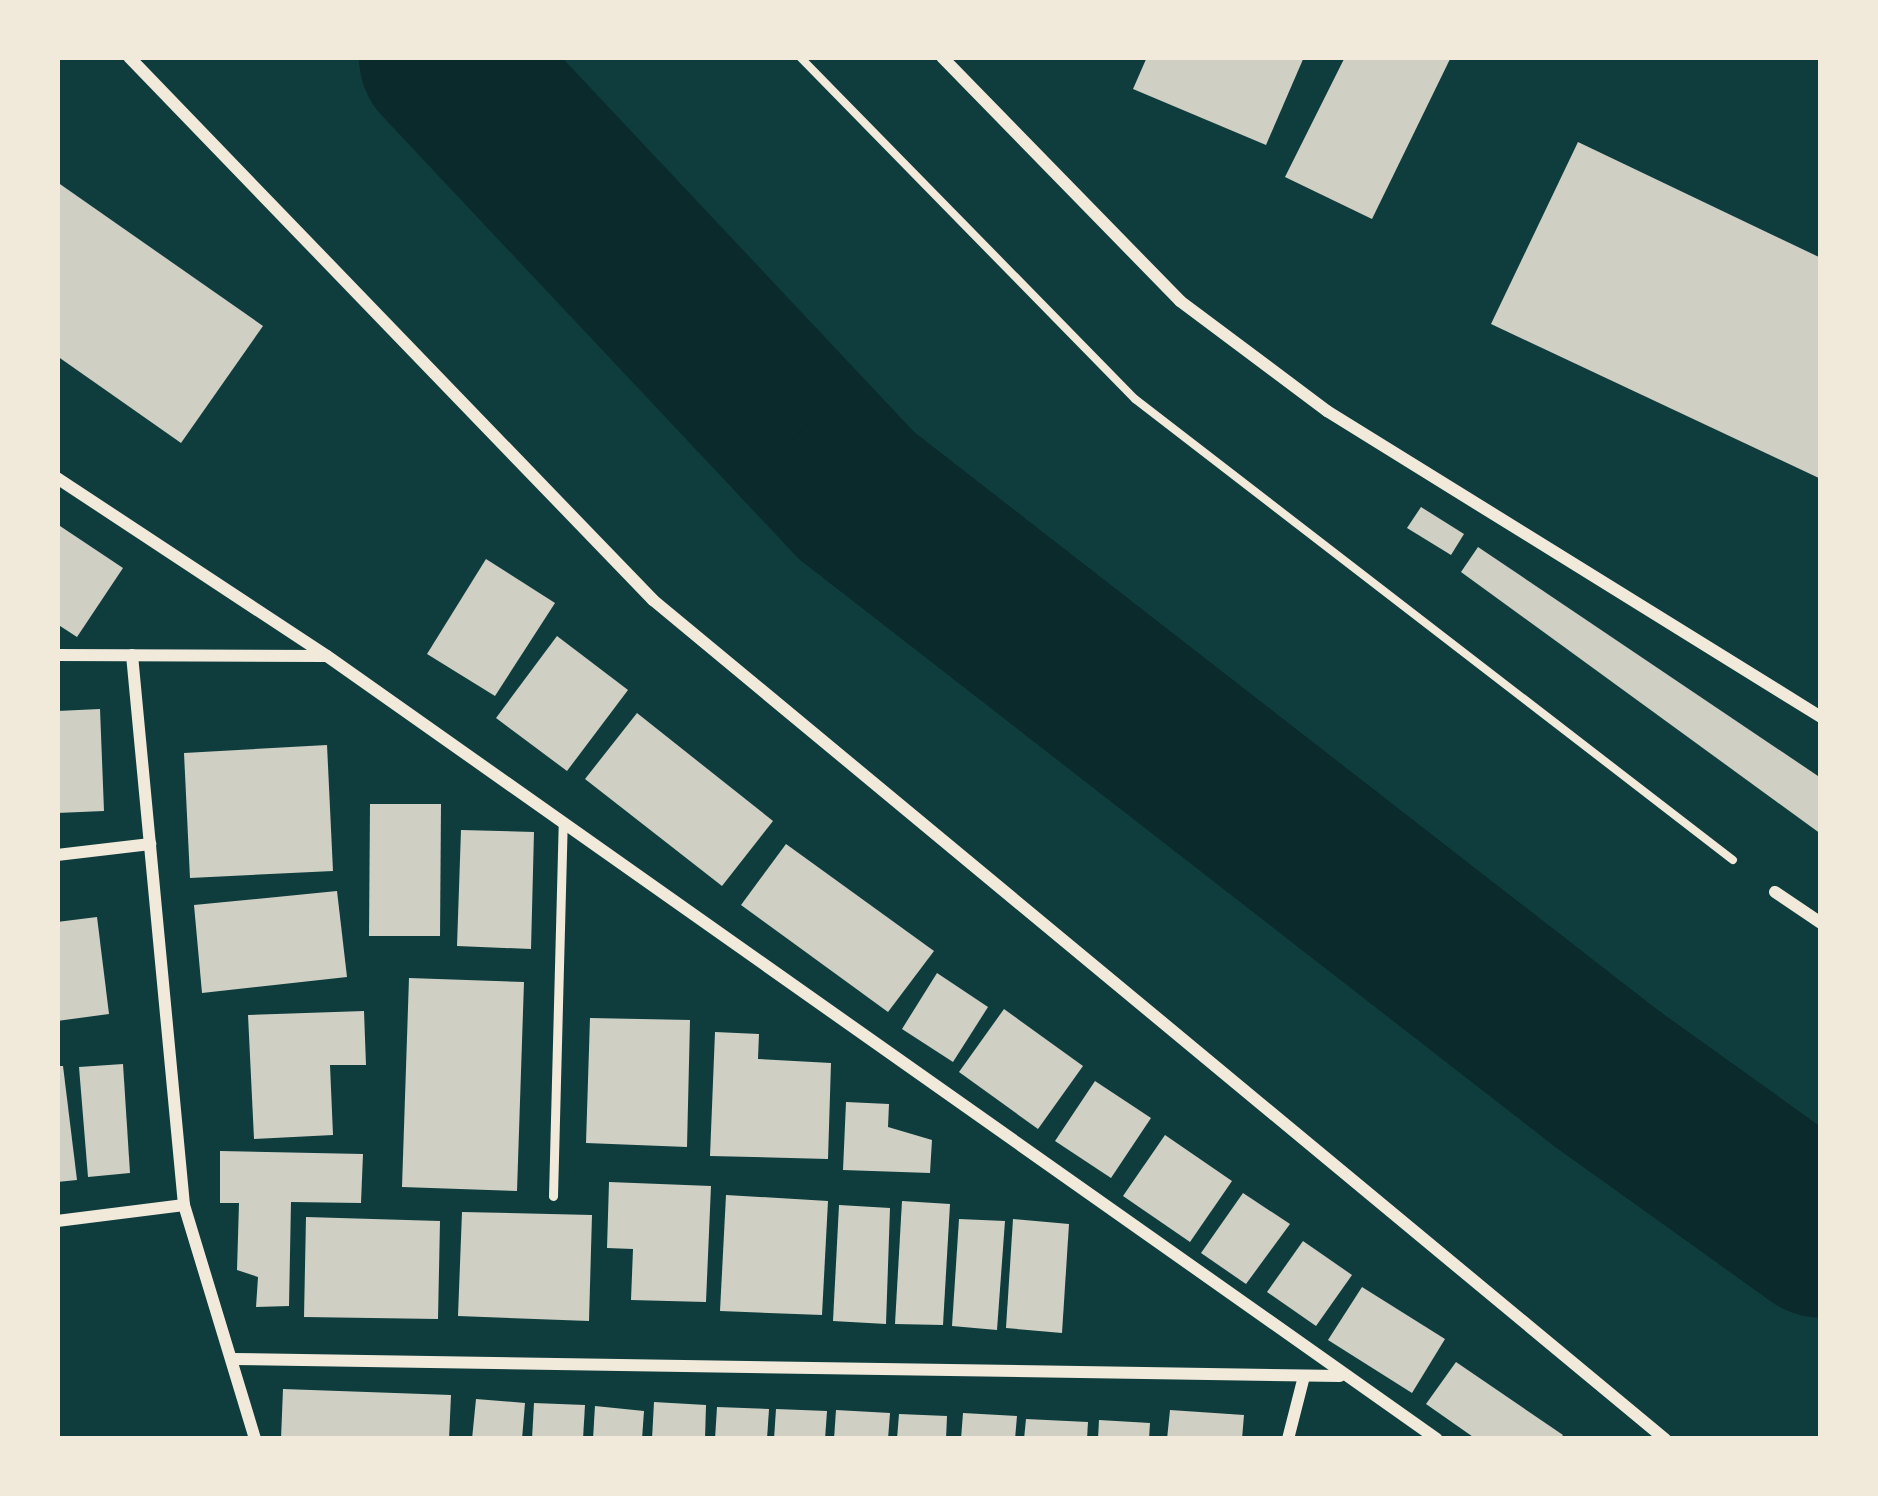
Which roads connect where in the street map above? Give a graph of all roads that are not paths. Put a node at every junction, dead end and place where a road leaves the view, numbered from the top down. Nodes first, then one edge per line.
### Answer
1 (128, 57) edge
2 (942, 57) edge
3 (57, 478) edge
4 (57, 655) edge
5 (132, 655) junction
6 (326, 656) junction
7 (1821, 717) edge
8 (563, 824) junction
9 (150, 844) junction
10 (57, 855) edge
11 (1775, 892) road end
12 (1821, 923) edge
13 (553, 1196) dead end
14 (184, 1205) junction
15 (57, 1221) edge
16 (232, 1359) junction
17 (1304, 1376) junction
18 (1341, 1376) junction
19 (255, 1439) edge
20 (1288, 1439) edge
21 (1437, 1439) edge
22 (1665, 1439) edge

1 - 22 street
2 - 7 street
3 - 6 street
4 - 5 street
5 - 6 street
5 - 9 street
6 - 8 street
8 - 13 lane
8 - 18 street
9 - 10 street
9 - 14 street
11 - 12 street
14 - 15 street
14 - 16 street
16 - 17 street
16 - 19 street
17 - 18 street
17 - 20 street
18 - 21 street

